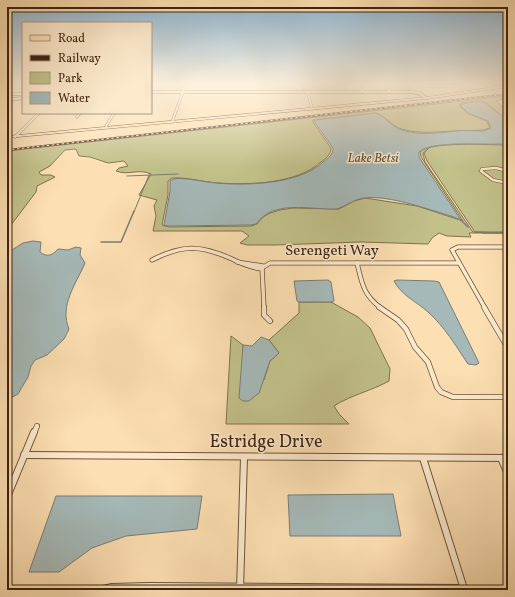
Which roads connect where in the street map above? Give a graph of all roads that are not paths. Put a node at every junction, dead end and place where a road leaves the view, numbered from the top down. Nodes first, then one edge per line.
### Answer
1 (176, 111) edge
2 (262, 111) joint
3 (284, 111) edge
4 (245, 113) junction
5 (38, 114) edge
6 (79, 114) edge
7 (113, 114) edge
8 (255, 114) junction
9 (237, 116) junction
10 (76, 117) dead end
11 (172, 121) junction
12 (106, 126) junction
13 (96, 129) junction
14 (16, 135) junction
15 (7, 136) edge
16 (508, 171) edge
17 (508, 183) edge
18 (508, 248) edge
19 (152, 260) dead end
20 (357, 263) junction
21 (459, 263) junction
22 (263, 267) junction
23 (270, 321) dead end
24 (508, 348) edge
25 (508, 398) edge
26 (37, 426) dead end
27 (24, 456) junction
28 (244, 457) junction
29 (423, 458) junction
30 (501, 458) junction
31 (508, 458) edge
32 (508, 474) edge
33 (7, 497) edge
34 (149, 588) edge
35 (240, 588) edge
36 (464, 589) edge
37 (99, 590) edge

1 - 11 street
2 - 4 main road
2 - 8 main road
3 - 8 main road
4 - 9 main road
4 - 11 main road
5 - 14 street
6 - 10 street
7 - 12 street
8 - 9 main road
9 - 11 main road
11 - 12 main road
11 - 13 main road
12 - 13 main road
12 - 14 main road
13 - 14 main road
14 - 15 main road
16 - 17 street
18 - 21 street
19 - 22 street
20 - 21 street, Serengeti Way
20 - 22 street, Serengeti Way
20 - 25 street
21 - 24 street
22 - 23 street
26 - 27 street
27 - 28 street, Estridge Drive
27 - 33 street
28 - 29 street, Estridge Drive
28 - 35 street
29 - 30 street, Estridge Drive
29 - 36 street
30 - 31 street, Estridge Drive
30 - 32 street
34 - 35 street
34 - 37 street
35 - 36 street

